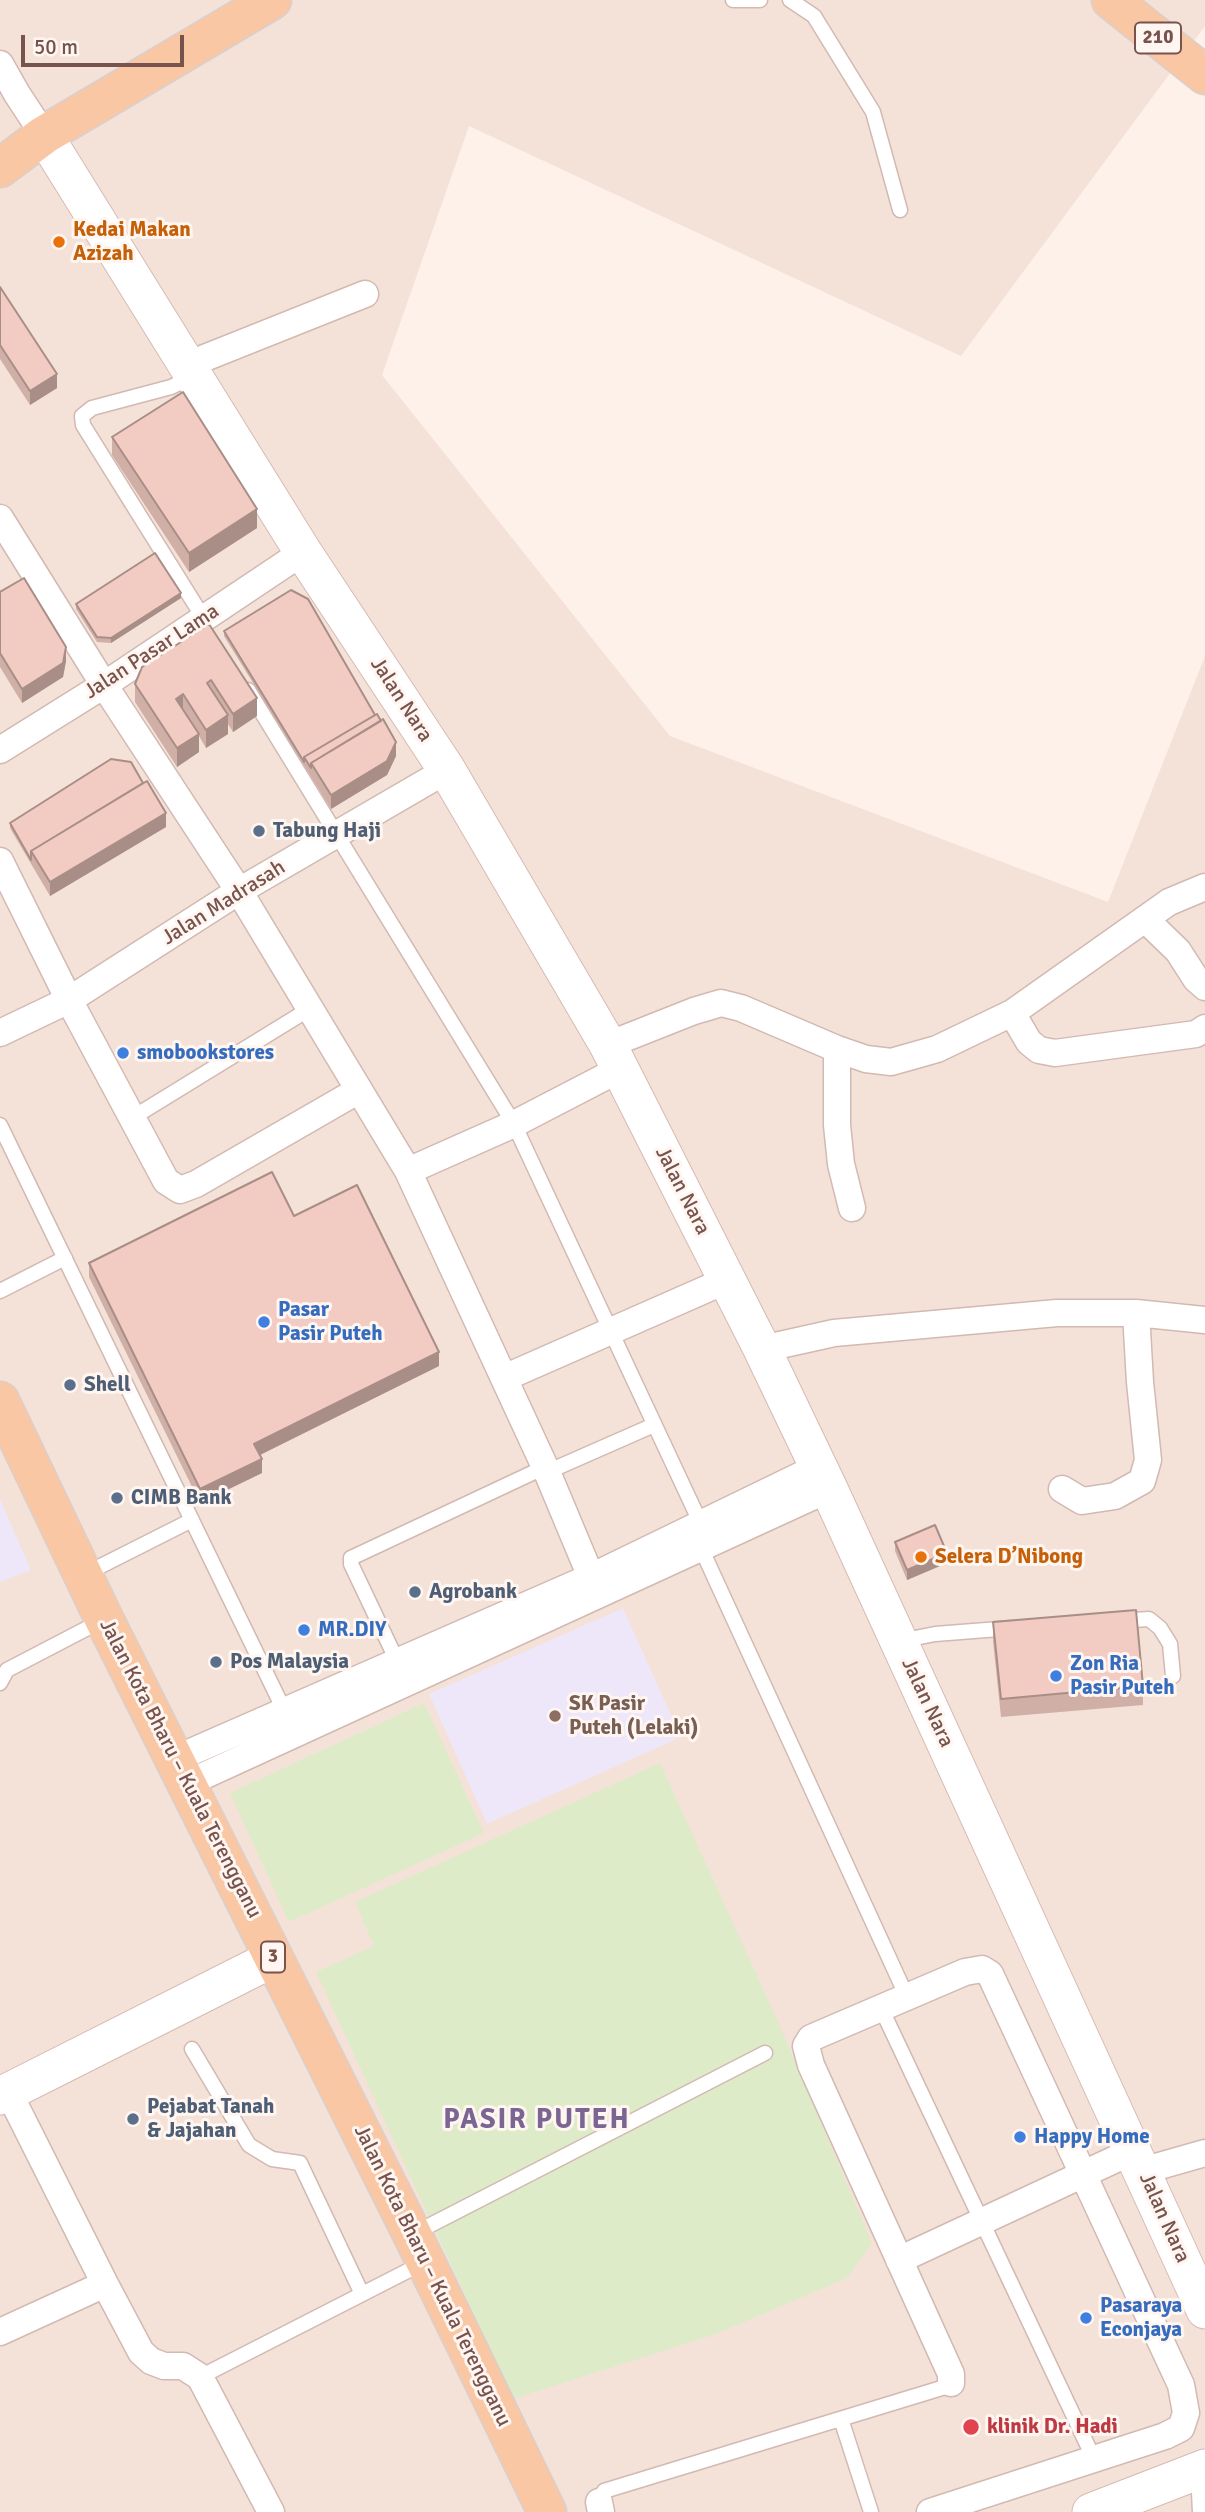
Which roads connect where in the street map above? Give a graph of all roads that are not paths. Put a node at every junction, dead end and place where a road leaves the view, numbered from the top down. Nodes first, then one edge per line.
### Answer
1 (272, 0) edge
2 (733, 0) edge
3 (760, 0) edge
4 (789, 0) edge
5 (1111, 0) edge
6 (0, 64) edge
7 (1205, 75) edge
8 (44, 135) junction
9 (0, 169) edge
10 (900, 210) dead end
11 (365, 294) dead end
12 (190, 370) junction
13 (0, 518) edge
14 (303, 552) junction
15 (207, 624) junction
16 (239, 675) edge
17 (104, 685) junction
18 (1, 746) edge
19 (447, 770) junction
20 (337, 834) junction
21 (0, 861) edge
22 (1205, 887) edge
23 (239, 891) junction
24 (1145, 919) junction
25 (1205, 987) edge
26 (69, 1000) junction
27 (311, 1008) junction
28 (1013, 1013) junction
29 (1205, 1028) edge
30 (0, 1033) edge
31 (837, 1049) junction
32 (614, 1057) junction
33 (359, 1090) junction
34 (132, 1118) junction
35 (514, 1124) junction
36 (0, 1125) edge
37 (408, 1171) junction
38 (852, 1208) dead end
39 (65, 1258) junction
40 (727, 1280) junction
41 (0, 1291) edge
42 (1136, 1312) junction
43 (1205, 1320) edge
44 (611, 1331) junction
45 (762, 1349) junction
46 (503, 1378) junction
47 (0, 1401) edge
48 (654, 1425) junction
49 (546, 1470) junction
50 (823, 1478) junction
51 (1062, 1489) dead end
52 (191, 1520) junction
53 (701, 1536) junction
54 (85, 1574) junction
55 (590, 1577) junction
56 (104, 1619) junction
57 (1109, 1622) edge
58 (1028, 1627) edge
59 (899, 1642) junction
60 (398, 1663) junction
61 (1173, 1676) dead end
62 (0, 1683) edge
63 (285, 1712) junction
64 (182, 1771) junction
65 (274, 1958) junction
66 (907, 1997) junction
67 (881, 2008) junction
68 (192, 2049) dead end
69 (765, 2053) dead end
70 (4, 2093) edge
71 (1205, 2153) edge
72 (1138, 2161) junction
73 (1082, 2175) junction
74 (982, 2221) junction
75 (419, 2248) junction
76 (899, 2260) junction
77 (105, 2284) junction
78 (362, 2294) junction
79 (1205, 2310) edge
80 (0, 2332) edge
81 (200, 2377) junction
82 (951, 2383) joint
83 (841, 2419) junction
84 (1094, 2459) junction
85 (1202, 2469) edge
86 (600, 2507) edge
87 (271, 2512) edge
88 (547, 2512) edge
89 (871, 2512) edge
90 (930, 2512) edge
91 (1091, 2512) edge
92 (1200, 2512) edge

1 - 8 main road
2 - 3 lane
4 - 10 lane
5 - 7 main road, 210
6 - 8 street
8 - 9 main road
8 - 12 main road, Jalan Nara
11 - 12 street
12 - 14 main road, Jalan Nara
12 - 15 lane
13 - 17 street
14 - 15 street, Jalan Pasar Lama
14 - 19 main road, Jalan Nara
15 - 17 street, Jalan Pasar Lama
16 - 20 lane
17 - 18 street, Jalan Pasar Lama
17 - 23 street
19 - 20 street, Jalan Madrasah
19 - 32 main road, Jalan Nara
20 - 23 street, Jalan Madrasah
20 - 35 lane
21 - 26 street
22 - 24 street
23 - 26 street, Jalan Madrasah
23 - 27 street
24 - 25 street
24 - 28 street
26 - 30 street, Jalan Madrasah
26 - 34 street
27 - 33 street
27 - 34 lane
28 - 29 street
28 - 31 street
31 - 32 street
31 - 38 street
32 - 35 street
32 - 40 main road, Jalan Nara
33 - 34 street
33 - 37 street
35 - 37 street
35 - 44 lane
36 - 39 lane
37 - 46 street
39 - 41 lane
39 - 52 lane
40 - 44 street
40 - 45 main road, Jalan Nara
42 - 43 street
42 - 45 street
42 - 51 street
44 - 46 street
44 - 48 lane
45 - 50 main road, Jalan Nara
46 - 49 street
47 - 54 main road, Jalan Kota Bharu – Kuala Terengganu / 3
48 - 49 lane
48 - 53 lane
49 - 55 street
49 - 60 lane
50 - 53 street
50 - 59 main road, Jalan Nara
52 - 54 lane
52 - 63 lane
53 - 55 street
53 - 64 street
53 - 66 lane
54 - 56 main road, Jalan Kota Bharu – Kuala Terengganu / 3
55 - 60 street
56 - 62 lane
56 - 64 main road, Jalan Kota Bharu – Kuala Terengganu / 3
57 - 61 lane
58 - 59 lane
59 - 72 main road, Jalan Nara
60 - 63 street
63 - 64 street
64 - 65 main road, Jalan Kota Bharu – Kuala Terengganu / 3
65 - 70 main road
65 - 75 main road, Jalan Kota Bharu – Kuala Terengganu / 3
66 - 67 street
66 - 73 street
67 - 74 lane
67 - 76 street
68 - 78 lane
69 - 75 lane
70 - 77 street
71 - 72 street
72 - 73 street
72 - 79 main road, Jalan Nara
73 - 74 street
73 - 84 street
74 - 76 street
74 - 84 lane
75 - 78 lane
75 - 88 main road, Jalan Kota Bharu – Kuala Terengganu / 3
76 - 82 street
77 - 80 street
77 - 81 street
78 - 81 lane
81 - 87 street
82 - 83 lane
83 - 86 lane
83 - 89 lane
84 - 90 street
85 - 91 main road
85 - 92 lane

